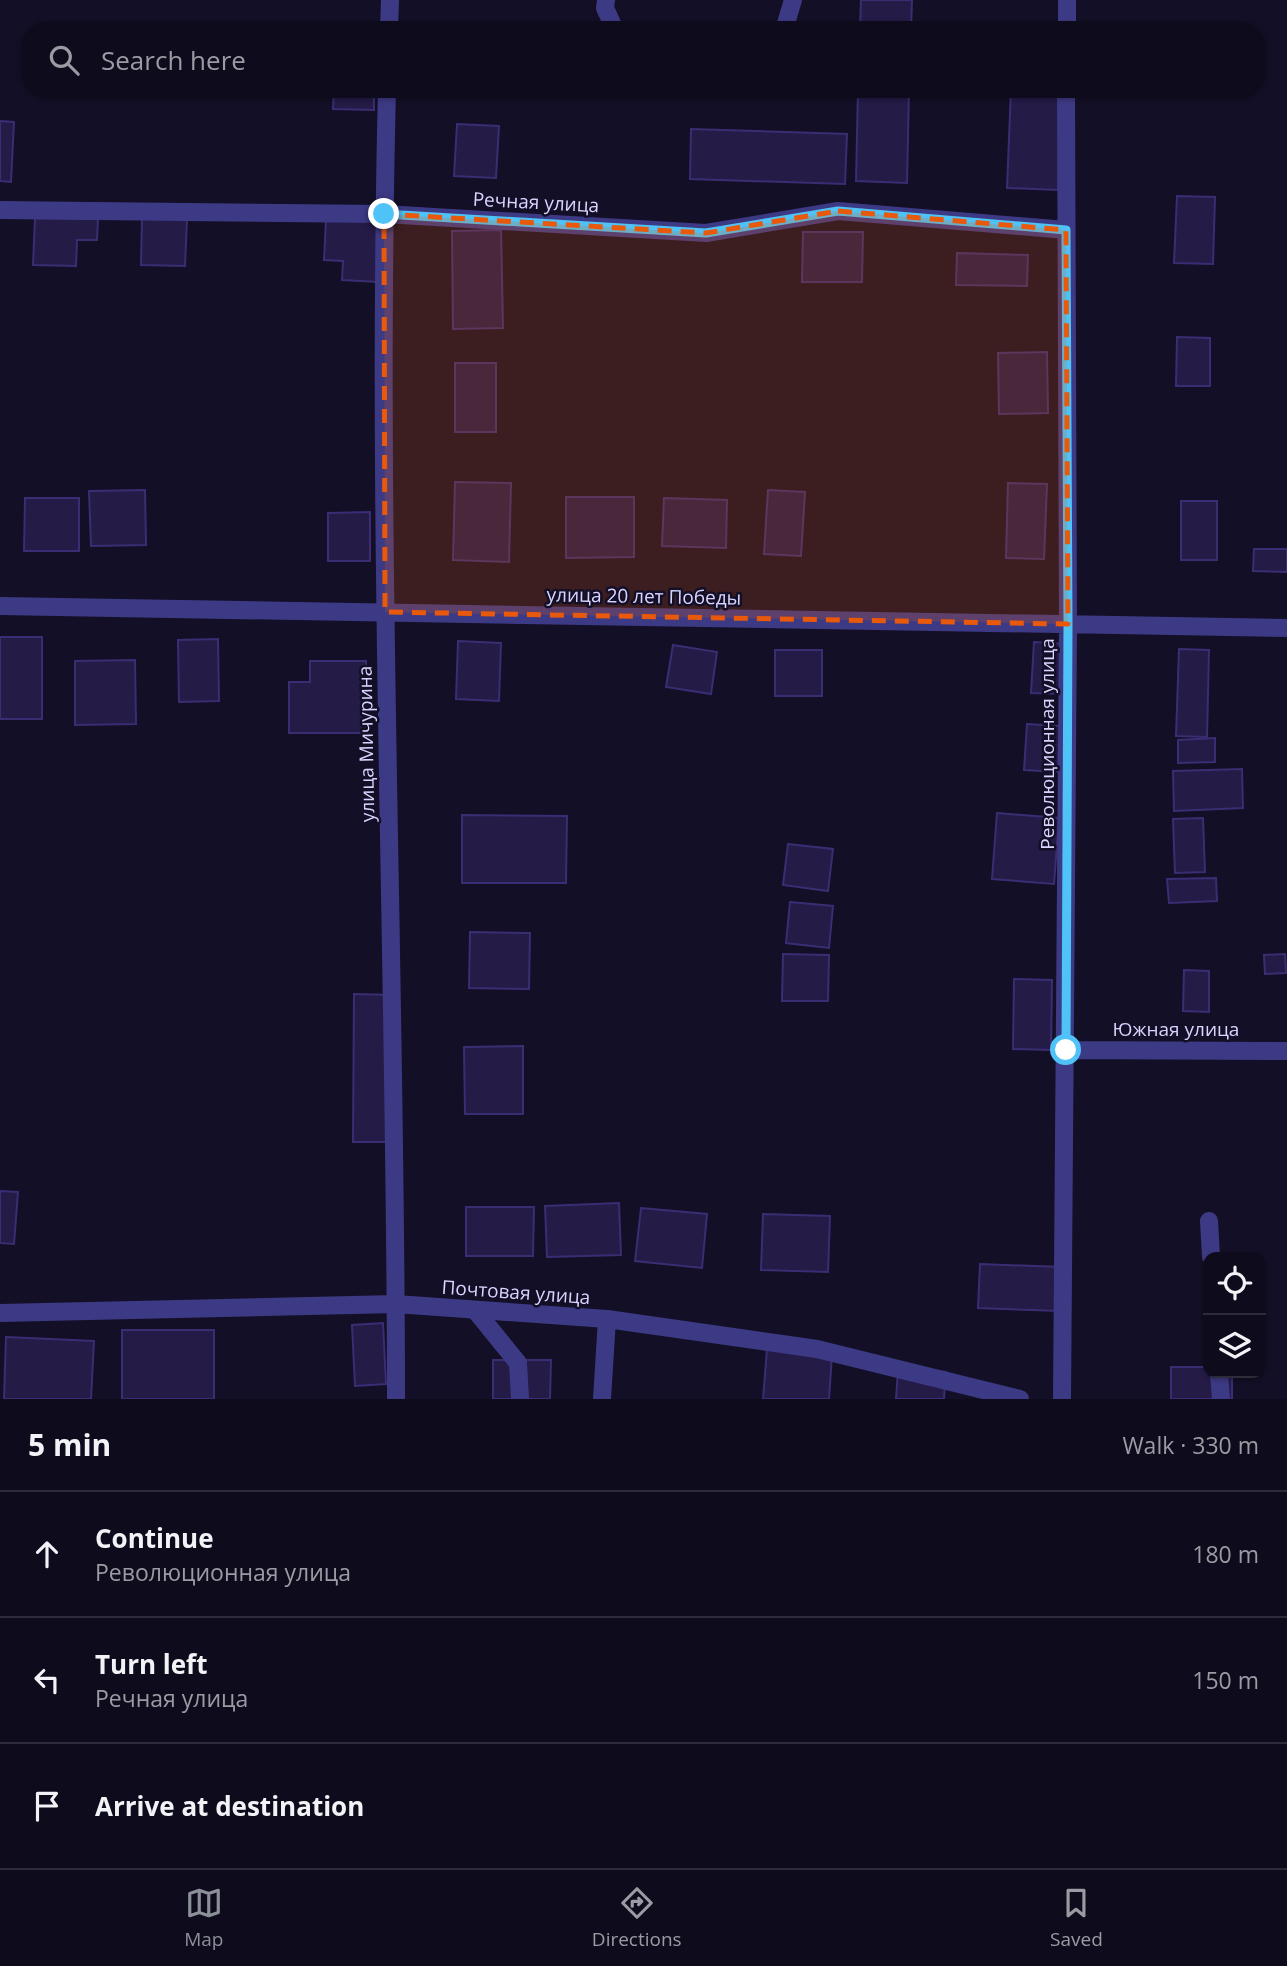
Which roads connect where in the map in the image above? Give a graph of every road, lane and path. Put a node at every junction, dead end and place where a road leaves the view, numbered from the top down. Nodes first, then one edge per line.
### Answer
1 (390, 0) edge
2 (606, 0) edge
3 (793, 0) edge
4 (1067, 0) edge
5 (389, 21) edge
6 (611, 21) edge
7 (787, 21) edge
8 (1067, 21) edge
9 (387, 98) edge
10 (1066, 98) edge
11 (0, 210) edge
12 (384, 214) junction
13 (1066, 230) junction
14 (0, 606) edge
15 (385, 612) junction
16 (1068, 624) junction
17 (1287, 628) edge
18 (1066, 1050) junction
19 (1287, 1051) edge
20 (1209, 1220) dead end
21 (1211, 1252) edge
22 (396, 1304) junction
23 (475, 1310) junction
24 (0, 1313) edge
25 (607, 1319) junction
26 (1219, 1378) edge
27 (396, 1399) edge
28 (520, 1399) edge
29 (602, 1399) edge
30 (1020, 1399) edge
31 (1062, 1399) edge
32 (1220, 1399) edge

1 - 5 street
2 - 6 street
3 - 7 street
4 - 8 street
9 - 12 street, улица Мичурина
10 - 13 street, Революционная улица
11 - 12 street, Речная улица
12 - 13 street, Речная улица
12 - 15 street, улица Мичурина
13 - 16 street, Революционная улица
14 - 15 street, улица 20 лет Победы
15 - 16 street, улица 20 лет Победы
15 - 22 street, улица Мичурина
16 - 17 street, улица 20 лет Победы
16 - 18 street, Революционная улица
18 - 19 street, Южная улица
18 - 31 street, Революционная улица
20 - 21 street
22 - 23 street, Почтовая улица
22 - 24 street, Почтовая улица
22 - 27 street, улица Мичурина
23 - 25 street, Почтовая улица
23 - 28 street
25 - 29 street
25 - 30 street, Почтовая улица
26 - 32 street

